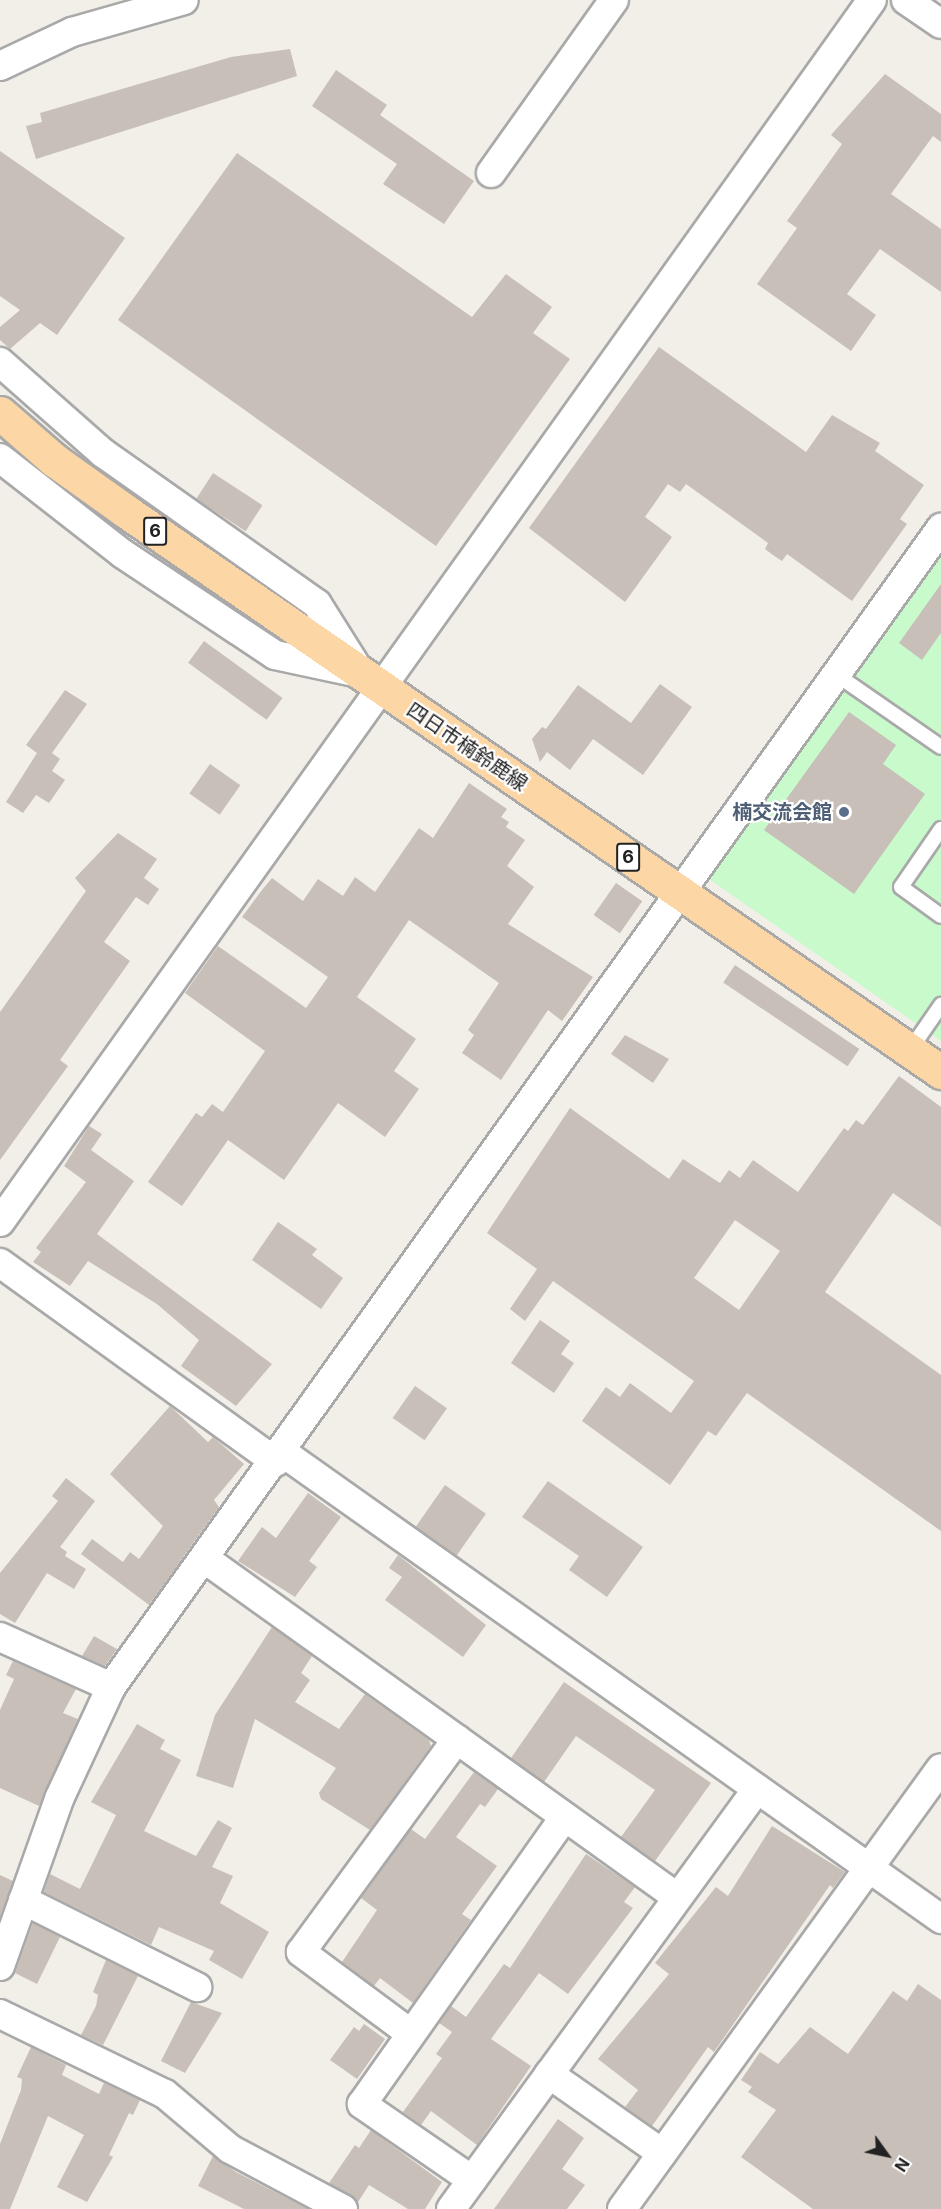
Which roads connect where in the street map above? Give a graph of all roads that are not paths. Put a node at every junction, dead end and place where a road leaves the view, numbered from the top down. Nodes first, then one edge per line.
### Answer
1 (184, 0) edge
2 (614, 0) edge
3 (872, 0) edge
4 (906, 0) edge
5 (941, 24) edge
6 (0, 66) edge
7 (491, 173) dead end
8 (0, 362) edge
9 (0, 413) edge
10 (0, 458) edge
11 (941, 528) edge
12 (837, 675) junction
13 (370, 681) junction
14 (941, 747) edge
15 (941, 829) edge
16 (677, 891) junction
17 (941, 916) edge
18 (941, 1005) edge
19 (910, 1050) junction
20 (941, 1072) edge
21 (0, 1221) edge
22 (0, 1263) edge
23 (279, 1457) junction
24 (205, 1559) junction
25 (0, 1637) edge
26 (111, 1687) junction
27 (457, 1739) junction
28 (941, 1768) edge
29 (757, 1789) junction
30 (564, 1818) junction
31 (869, 1868) junction
32 (677, 1897) junction
33 (23, 1900) junction
34 (941, 1919) edge
35 (5, 1935) edge
36 (0, 1966) edge
37 (197, 1987) dead end
38 (0, 2014) edge
39 (410, 2033) junction
40 (549, 2074) junction
41 (662, 2153) junction
42 (472, 2180) junction
43 (343, 2209) edge
44 (451, 2209) edge
45 (622, 2209) edge

1 - 6 street
2 - 7 street
3 - 13 street
4 - 5 street
8 - 13 street
9 - 13 main road, 四日市楠鈴鹿線 / 6
10 - 13 street
11 - 12 street
12 - 14 lane
12 - 16 street
13 - 16 main road, 四日市楠鈴鹿線 / 6
13 - 21 street
15 - 17 lane
16 - 19 main road, 四日市楠鈴鹿線 / 6
16 - 23 street
18 - 19 lane
19 - 20 main road, 四日市楠鈴鹿線 / 6
22 - 23 street
23 - 24 street
23 - 29 street
24 - 26 street
24 - 27 street
25 - 26 street
26 - 33 street
27 - 30 street
27 - 39 street
28 - 31 street
29 - 31 street
29 - 32 street
30 - 32 street
30 - 39 street
31 - 34 street
31 - 41 street
32 - 40 street
33 - 35 street
33 - 37 street
35 - 36 street
38 - 43 street
39 - 42 street
40 - 41 street
40 - 42 street
41 - 45 street
42 - 44 street

